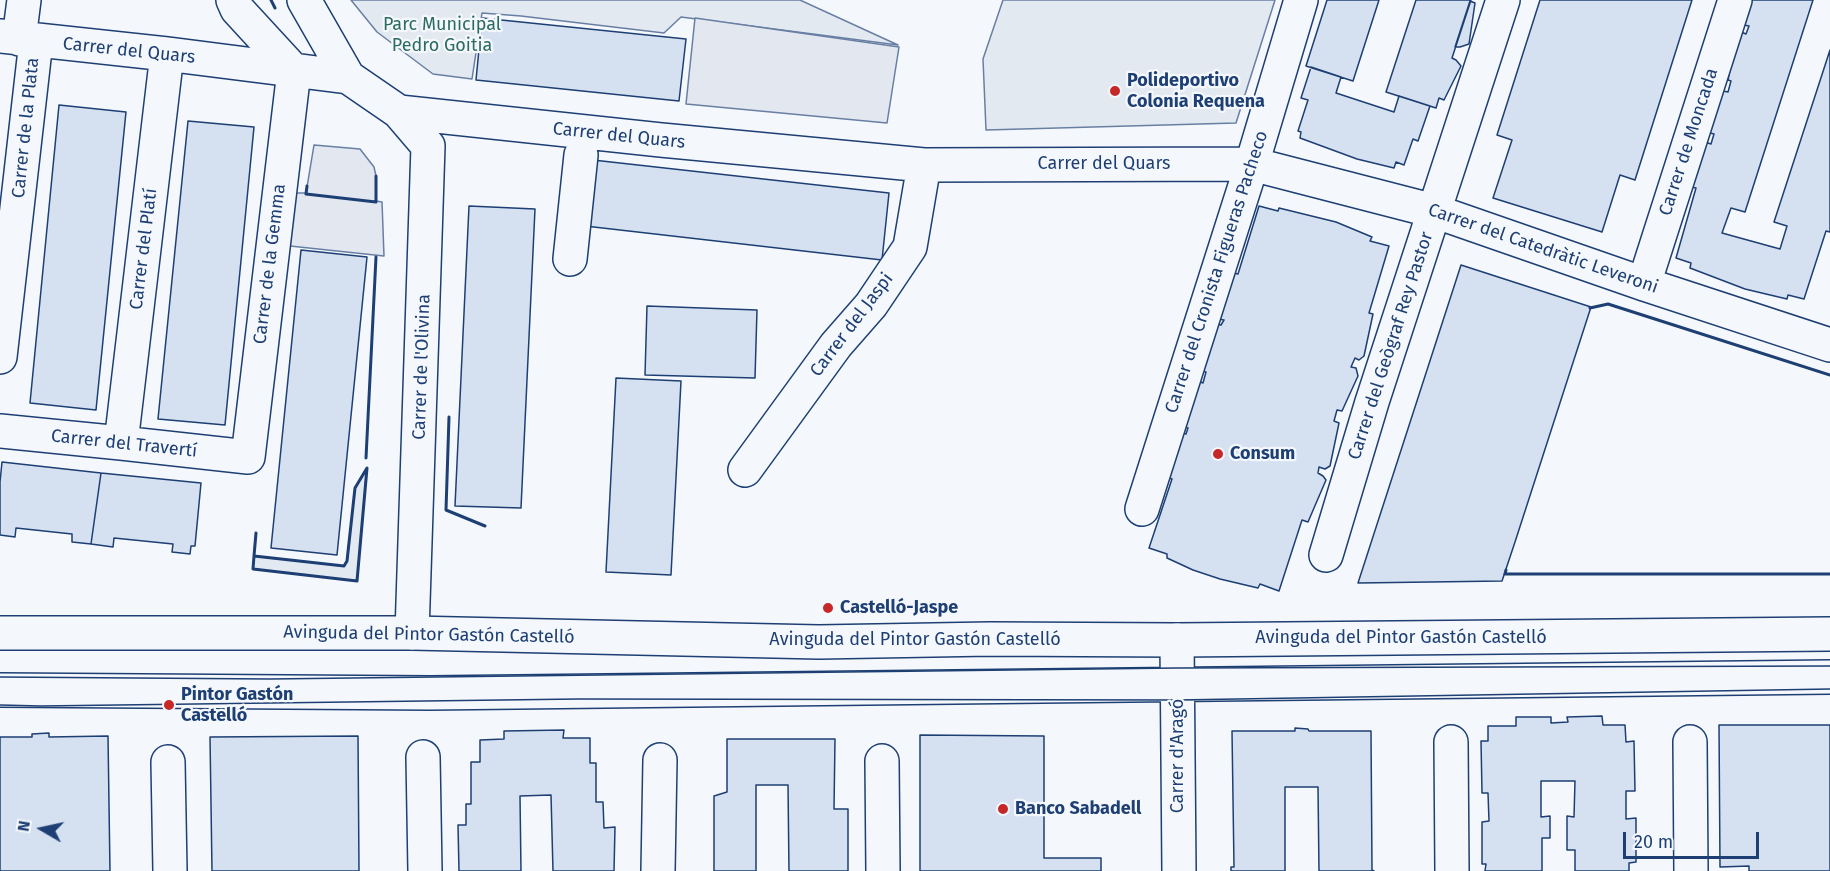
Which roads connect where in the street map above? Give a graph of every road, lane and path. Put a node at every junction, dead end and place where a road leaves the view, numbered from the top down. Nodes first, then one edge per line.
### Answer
1 (24, 0) edge
2 (233, 0) edge
3 (304, 0) edge
4 (1301, 0) edge
5 (1503, 0) edge
6 (1735, 0) edge
7 (18, 39) edge
8 (167, 54) junction
9 (294, 71) junction
10 (348, 77) junction
11 (399, 112) junction
12 (581, 155) dead end
13 (1252, 164) junction
14 (924, 165) junction
15 (1434, 211) junction
16 (570, 259) dead end
17 (1644, 284) junction
18 (1830, 345) edge
19 (0, 357) edge
20 (0, 431) edge
21 (121, 443) junction
22 (248, 457) joint
23 (745, 470) dead end
24 (1142, 509) dead end
25 (1326, 555) dead end
26 (0, 633) edge
27 (412, 633) junction
28 (1830, 634) edge
29 (1177, 640) junction
30 (1830, 677) edge
31 (1178, 685) junction
32 (0, 690) edge
33 (1451, 742) dead end
34 (1690, 742) dead end
35 (423, 758) dead end
36 (660, 760) dead end
37 (882, 761) dead end
38 (168, 762) dead end
39 (170, 871) edge
40 (425, 871) edge
41 (658, 871) edge
42 (883, 871) edge
43 (1179, 871) edge
44 (1452, 871) edge
45 (1691, 871) edge

1 - 7 street, Carrer de la Plata
2 - 9 street
3 - 10 street
4 - 13 street, Carrer del Cronista Figueras Pacheco
5 - 15 street, Carrer del Geògraf Rey Pastor
6 - 17 street, Carrer de Moncada
7 - 8 street, Carrer del Quars
7 - 19 street, Carrer de la Plata
8 - 9 street, Carrer del Quars
8 - 21 street, Carrer del Platí
9 - 10 street, Carrer del Quars
9 - 22 street, Carrer de la Gemma
10 - 11 street, Carrer del Quars
11 - 14 street, Carrer del Quars
11 - 27 street, Carrer de l'Olivina
12 - 16 street
13 - 14 street, Carrer del Quars
13 - 15 street, Carrer del Catedràtic Leveroni
13 - 24 street, Carrer del Cronista Figueras Pacheco
14 - 23 street, Carrer del Jaspi
15 - 17 street, Carrer del Catedràtic Leveroni
15 - 25 street, Carrer del Geògraf Rey Pastor
17 - 18 street, Carrer del Catedràtic Leveroni
20 - 21 street, Carrer del Travertí
21 - 22 street, Carrer del Travertí
26 - 27 street, Avinguda del Pintor Gastón Castelló
27 - 29 street, Avinguda del Pintor Gastón Castelló
28 - 29 street, Avinguda del Pintor Gastón Castelló
29 - 31 street, Carrer d'Aragó
30 - 31 street
31 - 32 street
31 - 43 street, Carrer d'Aragó
33 - 44 street
34 - 45 street
35 - 40 street
36 - 41 street
37 - 42 street
38 - 39 street

